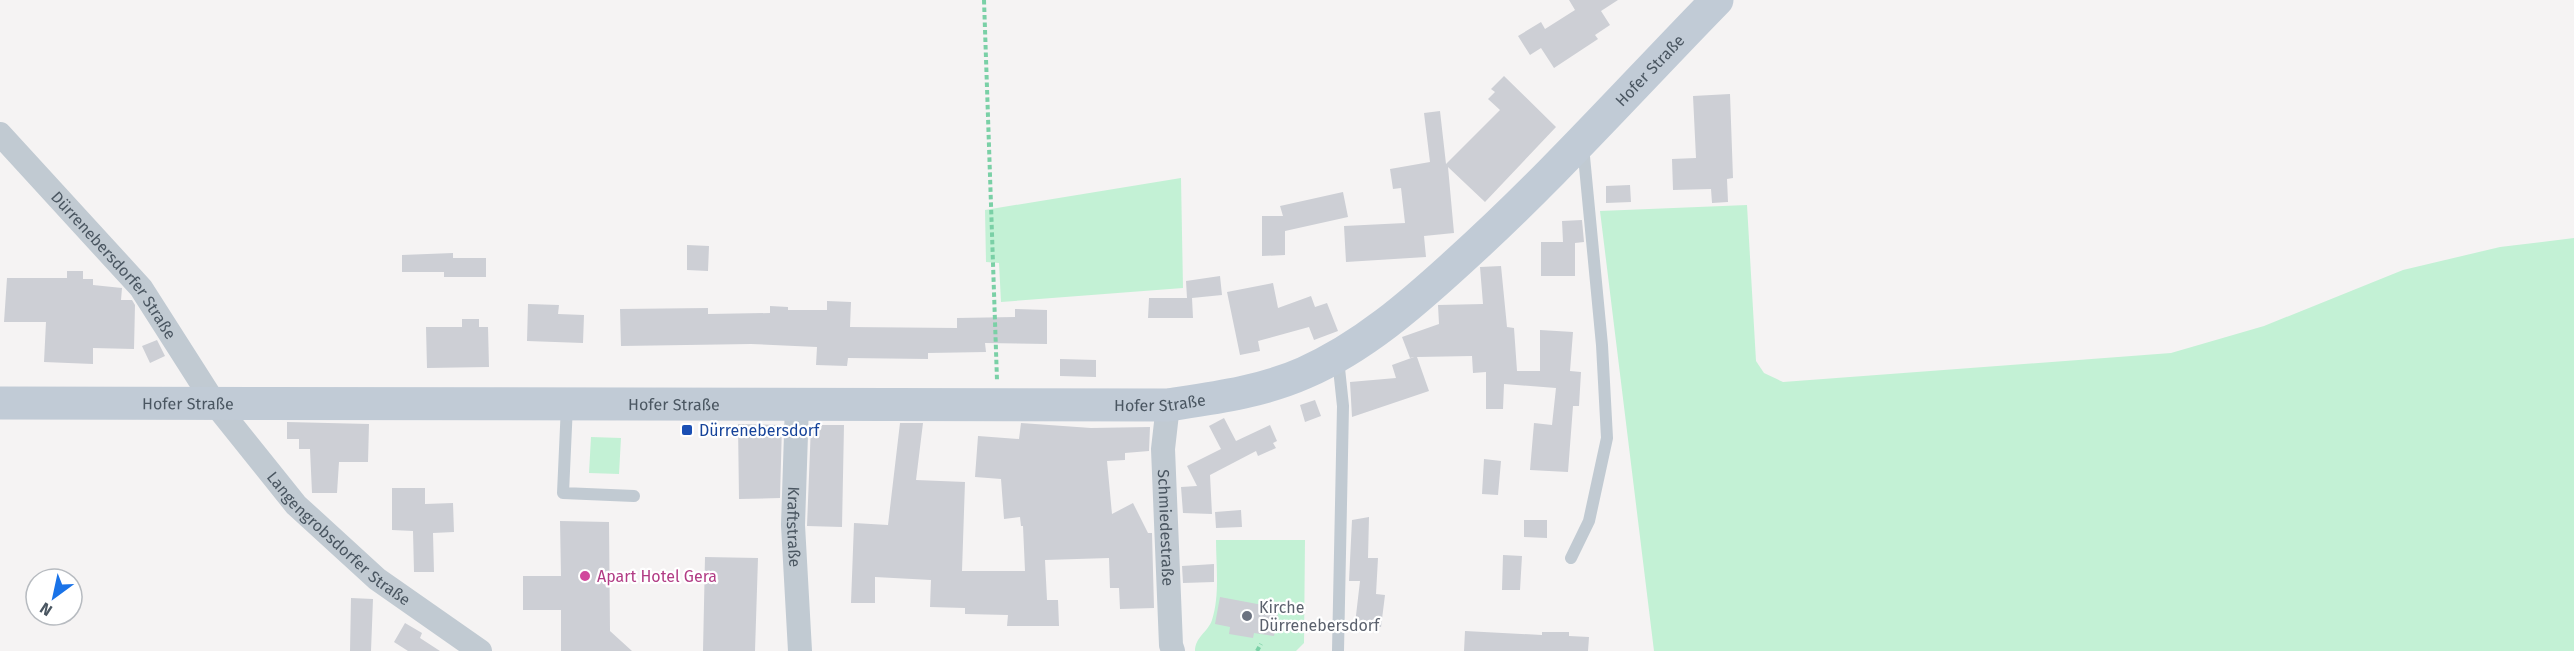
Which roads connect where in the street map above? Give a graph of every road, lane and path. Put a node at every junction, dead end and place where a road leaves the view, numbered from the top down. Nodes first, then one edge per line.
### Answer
1 (984, 0) edge
2 (1717, 0) edge
3 (0, 134) edge
4 (1582, 139) junction
5 (1337, 355) junction
6 (0, 403) edge
7 (215, 404) junction
8 (567, 404) junction
9 (797, 404) junction
10 (998, 404) junction
11 (1168, 405) junction
12 (633, 495) dead end
13 (1571, 558) dead end
14 (1260, 644) dead end
15 (480, 651) edge
16 (800, 651) edge
17 (1173, 651) edge
18 (1257, 651) edge
19 (1338, 651) edge

1 - 10 path
2 - 4 main road, Hofer Straße
3 - 7 street, Dürrenebersdorfer Straße
4 - 5 main road, Hofer Straße
4 - 13 lane
5 - 11 main road, Hofer Straße
5 - 19 lane
6 - 7 main road, Hofer Straße
7 - 8 main road, Hofer Straße
7 - 15 street, Langengrobsdorfer Straße
8 - 9 main road, Hofer Straße
8 - 12 lane
9 - 10 main road, Hofer Straße
9 - 16 street, Kraftstraße
10 - 11 main road, Hofer Straße
11 - 17 street, Schmiedestraße
14 - 18 path

